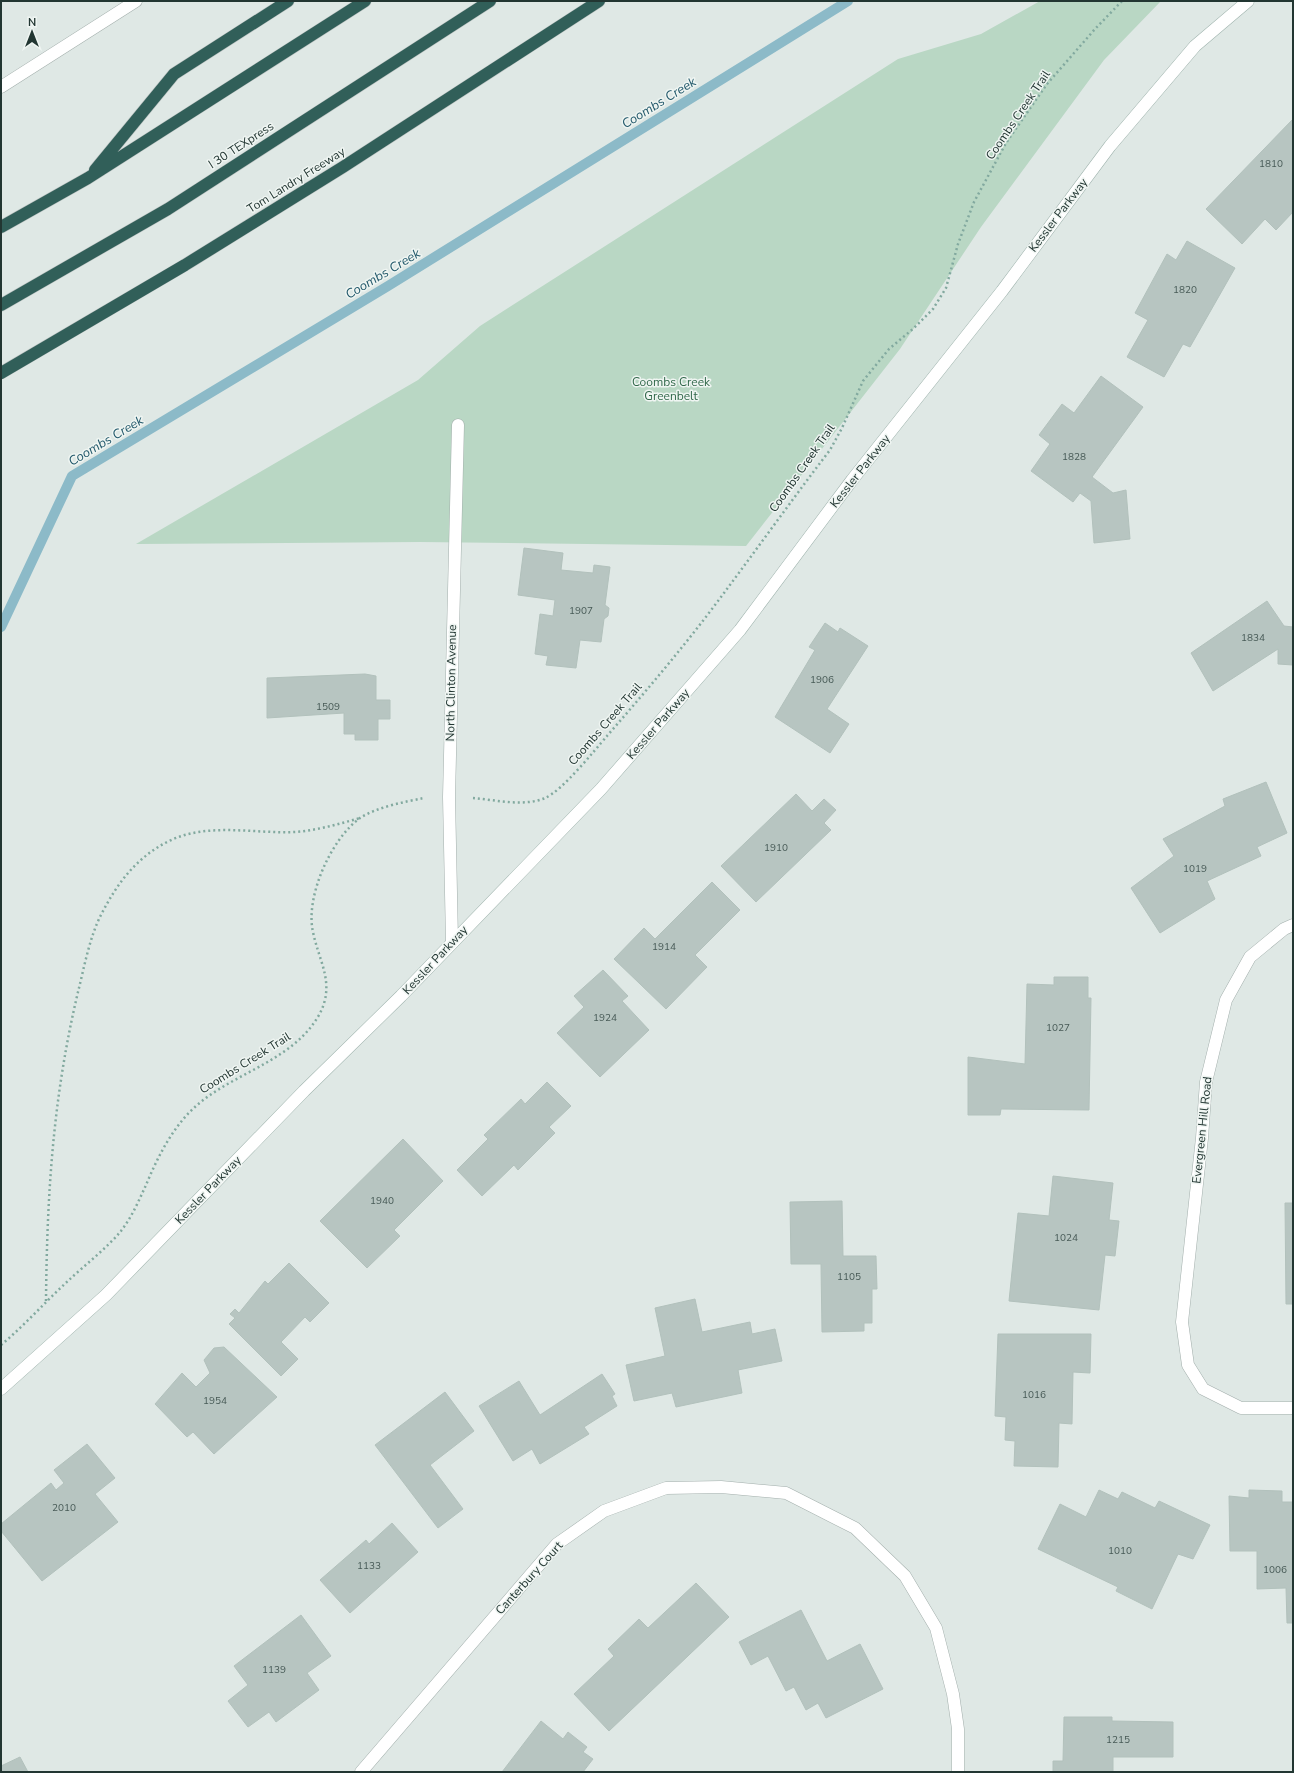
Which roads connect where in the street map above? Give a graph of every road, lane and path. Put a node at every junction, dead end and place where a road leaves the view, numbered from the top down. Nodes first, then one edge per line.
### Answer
1 (136, 1) edge
2 (288, 1) edge
3 (366, 1) edge
4 (490, 1) edge
5 (599, 1) edge
6 (1122, 1) edge
7 (1248, 1) edge
8 (1, 87) edge
9 (88, 178) junction
10 (1, 227) edge
11 (1, 304) edge
12 (1, 373) edge
13 (458, 425) dead end
14 (430, 797) dead end
15 (471, 797) dead end
16 (360, 818) junction
17 (1293, 925) edge
18 (452, 941) junction
19 (46, 1302) junction
20 (1, 1345) edge
21 (1, 1389) edge
22 (1293, 1408) edge
23 (361, 1772) edge
24 (958, 1772) edge

1 - 8 street
2 - 9 highway
3 - 9 highway
4 - 11 highway, I 30 TEXpress
5 - 12 highway, Tom Landry Freeway
6 - 15 path, Coombs Creek Trail
7 - 18 street, Kessler Parkway
9 - 10 highway
13 - 18 street, North Clinton Avenue
14 - 16 path, Coombs Creek Trail
16 - 19 path, Coombs Creek Trail
16 - 19 path
17 - 22 street, Evergreen Hill Road
18 - 21 street, Kessler Parkway
19 - 20 path, Coombs Creek Trail
23 - 24 street, Canterbury Court

